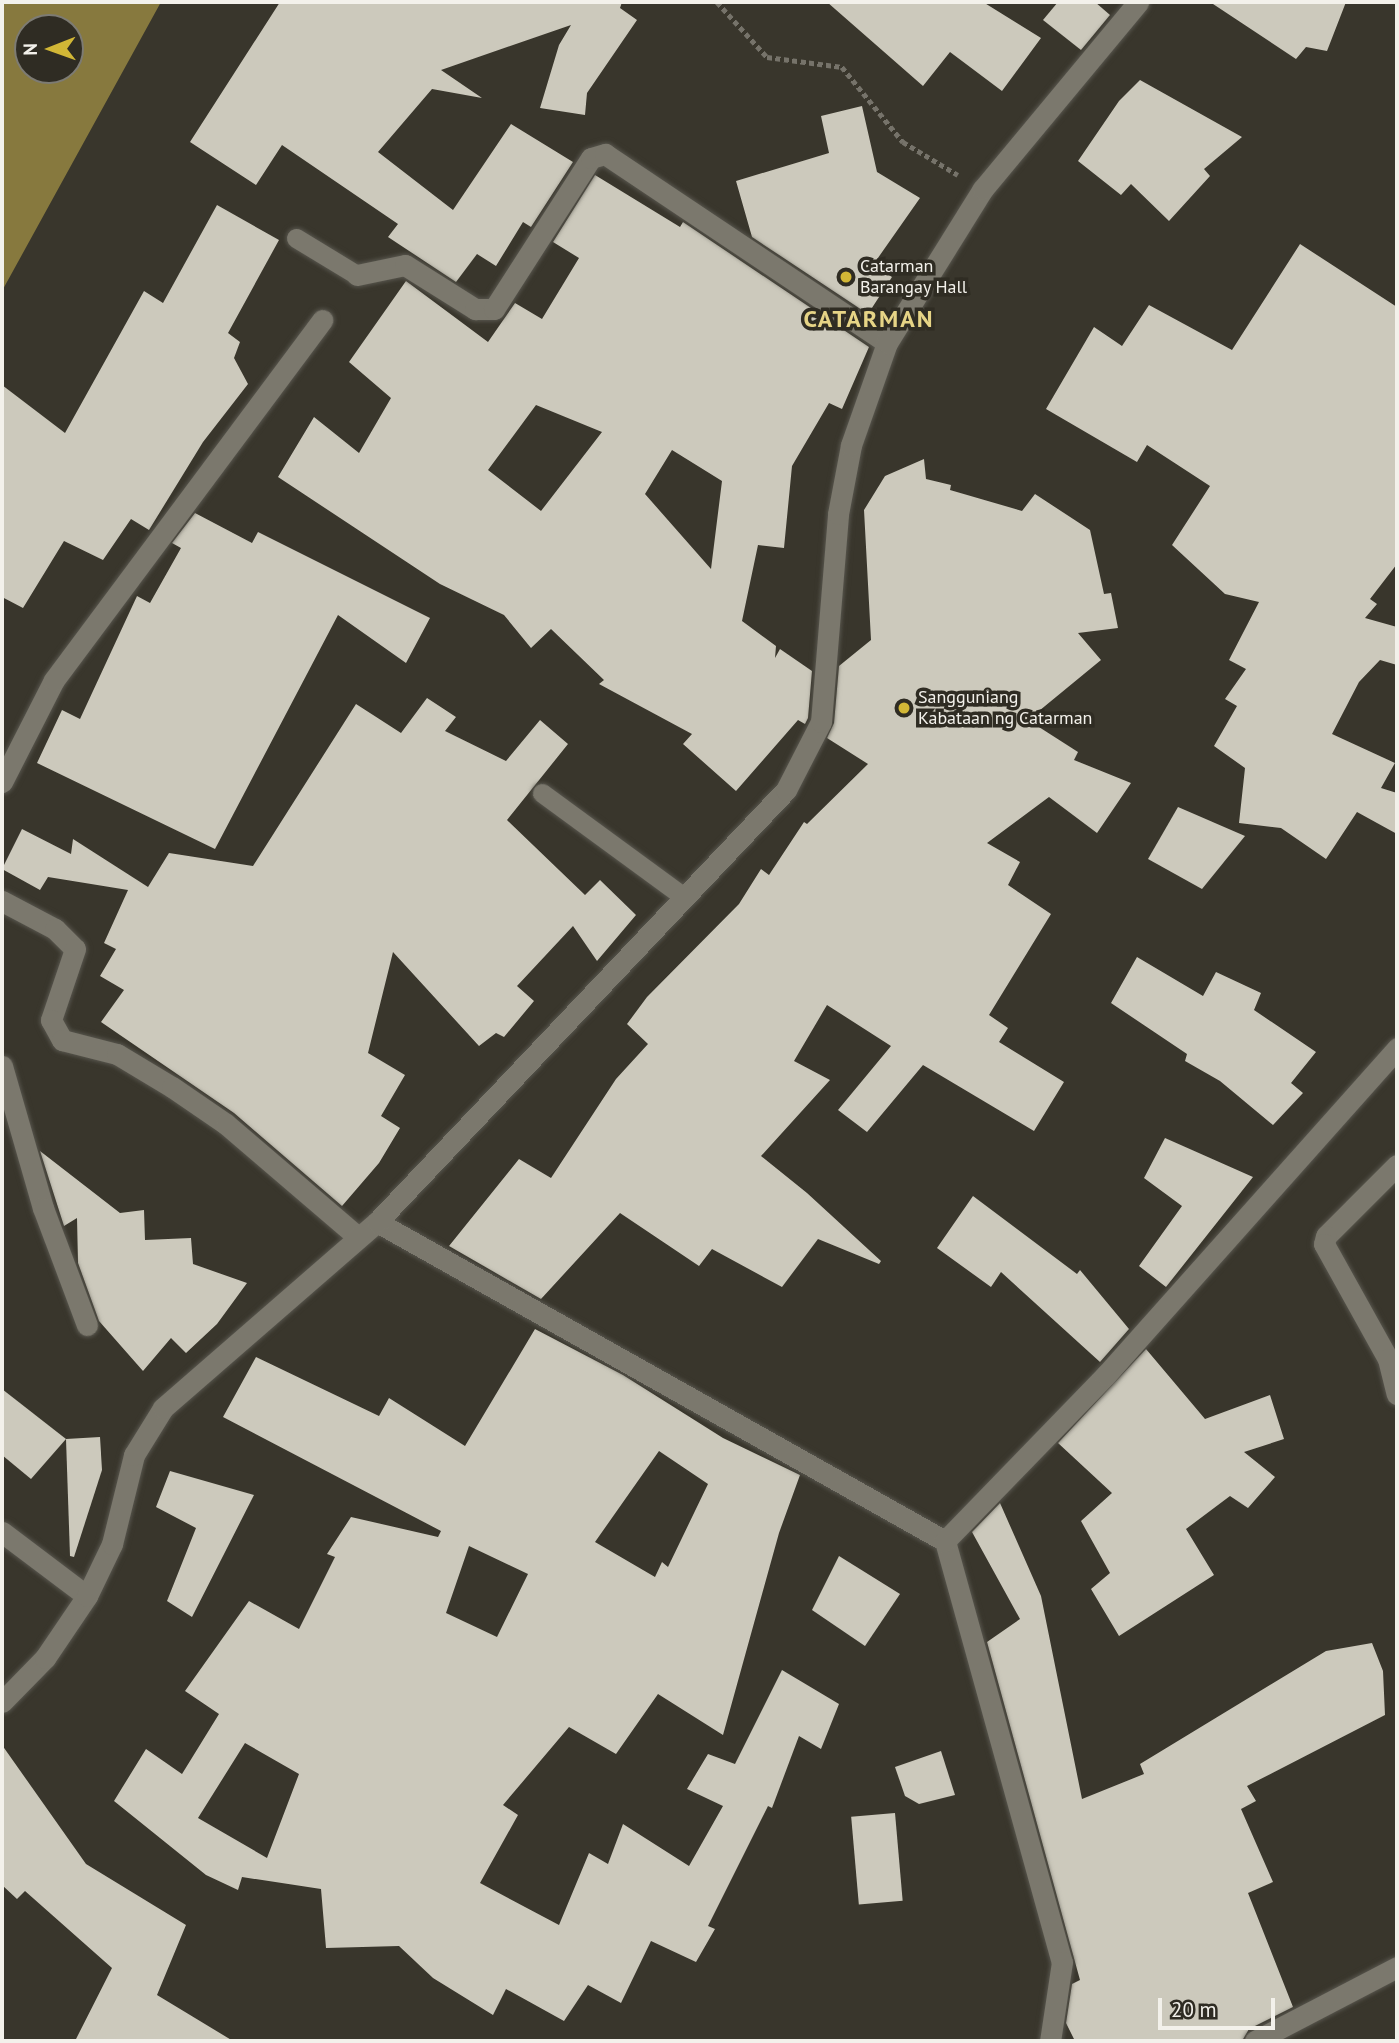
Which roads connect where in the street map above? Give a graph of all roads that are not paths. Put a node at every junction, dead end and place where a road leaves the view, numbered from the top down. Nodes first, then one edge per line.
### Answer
1 (1138, 2) edge
2 (296, 238) dead end
3 (357, 275) joint
4 (322, 320) dead end
5 (887, 343) junction
6 (2, 782) edge
7 (542, 793) dead end
8 (684, 897) junction
9 (2, 901) edge
10 (1397, 1048) edge
11 (2, 1066) edge
12 (1397, 1164) edge
13 (377, 1222) junction
14 (358, 1237) junction
15 (86, 1325) dead end
16 (1393, 1356) edge
17 (1397, 1394) edge
18 (2, 1532) edge
19 (945, 1541) junction
20 (87, 1596) junction
21 (2, 1702) edge
22 (1397, 1967) edge
23 (1050, 2041) edge
24 (1255, 2041) edge

1 - 5 street
2 - 3 lane
3 - 5 street
4 - 6 street
5 - 8 street
7 - 8 lane
8 - 13 street
9 - 14 street
10 - 19 street
11 - 15 street
12 - 16 street
13 - 14 street
13 - 19 street
14 - 20 street
16 - 17 street
18 - 20 street
19 - 23 street
20 - 21 street
22 - 24 street

